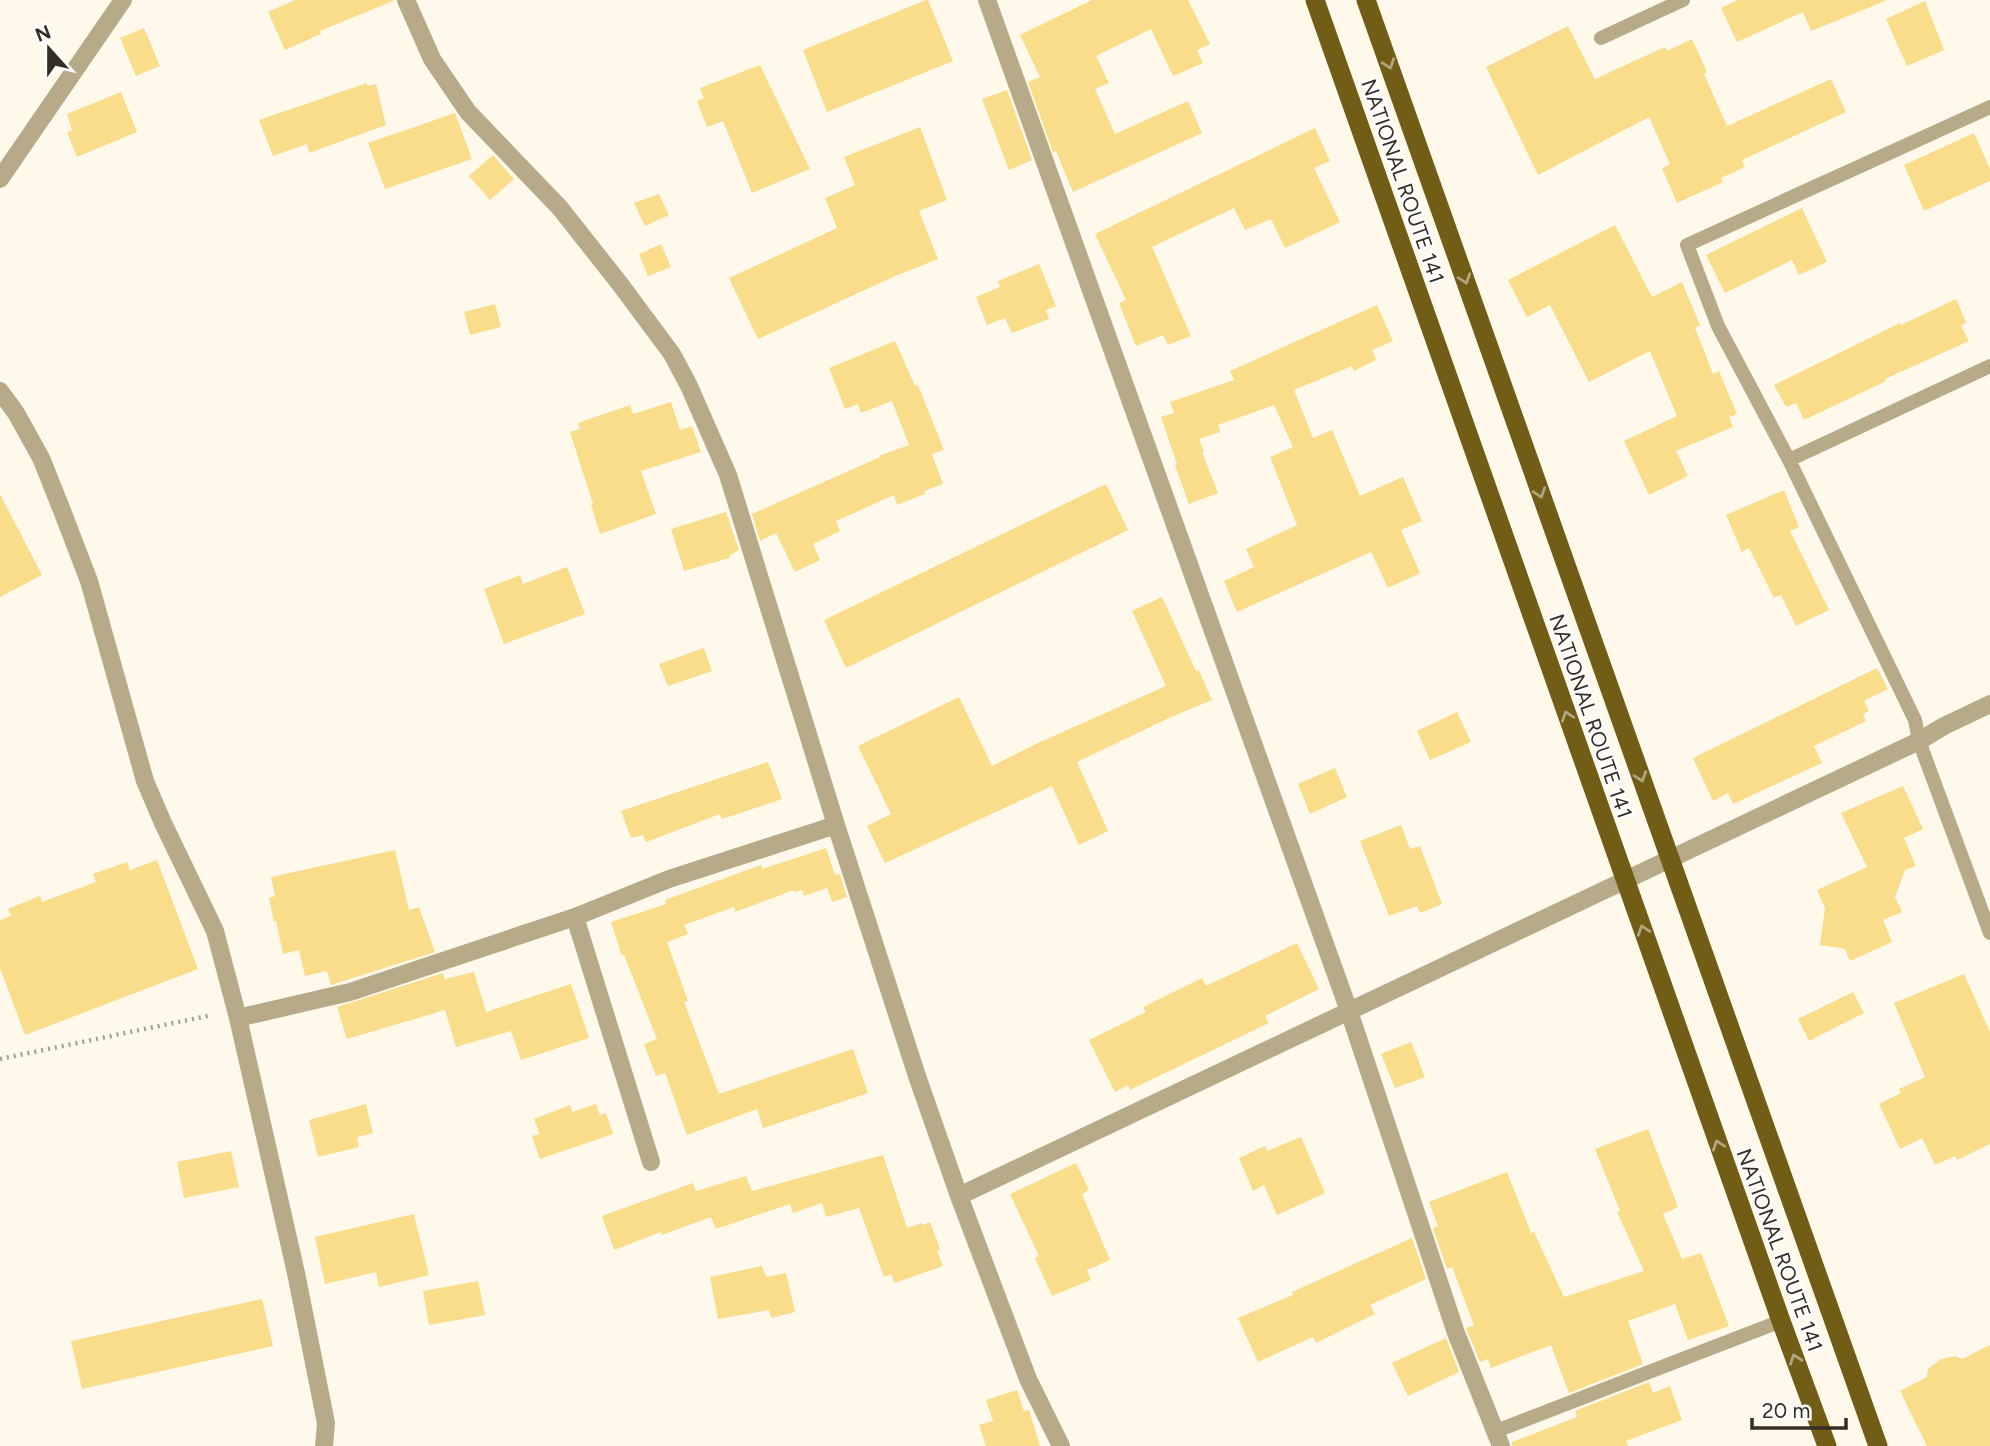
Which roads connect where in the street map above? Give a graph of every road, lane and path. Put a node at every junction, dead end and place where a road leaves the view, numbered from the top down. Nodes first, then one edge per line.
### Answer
1 (123, 0) edge
2 (406, 0) edge
3 (988, 0) edge
4 (1315, 0) edge
5 (1366, 0) edge
6 (1682, 0) edge
7 (1601, 38) dead end
8 (1990, 107) edge
9 (0, 179) edge
10 (1990, 366) edge
11 (0, 391) edge
12 (1789, 460) junction
13 (1990, 704) edge
14 (1919, 741) junction
15 (836, 825) junction
16 (1669, 858) junction
17 (1625, 880) junction
18 (576, 917) junction
19 (1990, 933) edge
20 (1349, 1010) junction
21 (238, 1018) junction
22 (0, 1059) edge
23 (651, 1162) dead end
24 (959, 1196) junction
25 (1781, 1321) junction
26 (1499, 1438) edge
27 (324, 1446) edge
28 (1060, 1446) edge
29 (1827, 1446) edge
30 (1878, 1446) edge

1 - 9 street
2 - 15 street
3 - 20 street
17 -> 4 highway, NATIONAL ROUTE 141
5 -> 16 highway, NATIONAL ROUTE 141
6 - 7 lane
8 - 12 lane
10 - 12 lane
11 - 21 street
12 - 14 lane
13 - 14 street
14 - 16 street
14 - 19 lane
15 - 18 street
15 - 24 street
16 - 17 street
16 - 30 highway, NATIONAL ROUTE 141
17 - 20 street
25 -> 17 highway, NATIONAL ROUTE 141
18 - 21 street
18 - 23 street
20 - 24 street
20 - 26 street
21 - 22 path
21 - 27 street
24 - 28 street
25 - 26 lane
29 -> 25 highway, NATIONAL ROUTE 141

